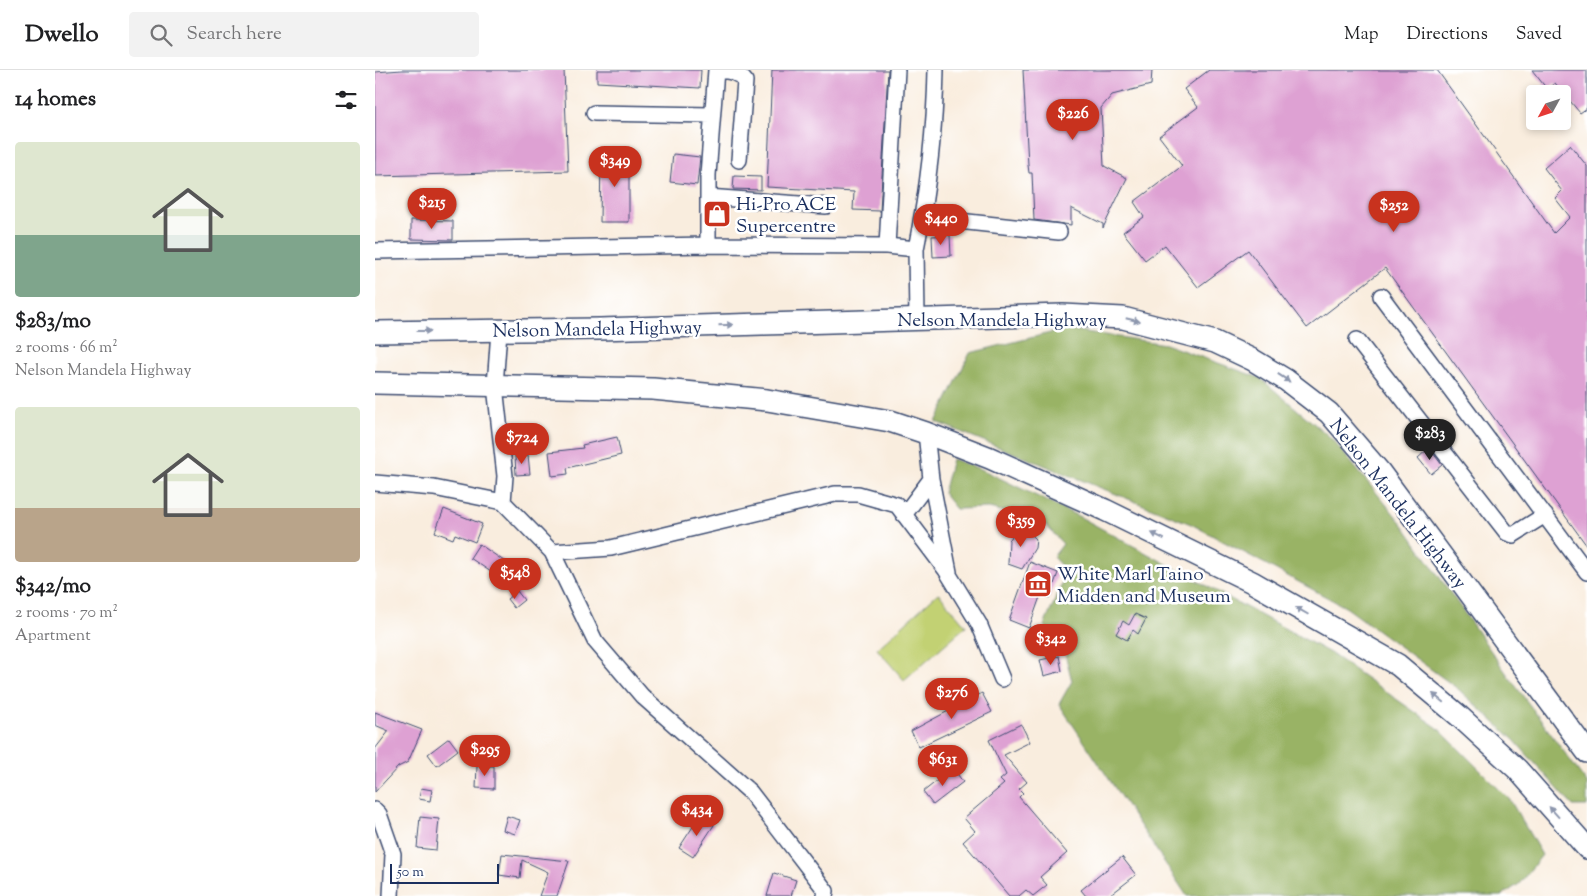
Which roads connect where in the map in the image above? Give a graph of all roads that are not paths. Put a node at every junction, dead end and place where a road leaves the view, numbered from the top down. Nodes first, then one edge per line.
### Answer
1 (716, 70) edge
2 (897, 70) edge
3 (936, 70) edge
4 (594, 113) dead end
5 (711, 115) junction
6 (739, 160) dead end
7 (708, 198) junction
8 (826, 206) dead end
9 (922, 217) junction
10 (1059, 232) dead end
11 (708, 245) junction
12 (887, 246) junction
13 (916, 249) junction
14 (375, 251) edge
15 (1381, 296) dead end
16 (917, 318) junction
17 (494, 326) junction
18 (375, 332) edge
19 (1357, 340) dead end
20 (503, 382) junction
21 (375, 383) edge
22 (926, 433) junction
23 (931, 479) junction
24 (375, 483) edge
25 (503, 502) junction
26 (904, 515) junction
27 (1545, 515) junction
28 (552, 552) junction
29 (1587, 572) edge
30 (951, 578) junction
31 (1003, 679) dead end
32 (1587, 752) edge
33 (375, 810) edge
34 (1587, 848) edge
35 (827, 894) edge
36 (391, 896) edge

1 - 5 street
1 - 6 street
2 - 12 street
3 - 9 street
4 - 5 street
5 - 7 street
7 - 8 street
7 - 11 street
9 - 10 street
9 - 13 street
11 - 12 street
11 - 14 street
12 - 13 street
13 - 16 street
15 - 27 street
17 -> 16 highway, Nelson Mandela Highway
16 -> 32 highway, Nelson Mandela Highway
18 -> 17 highway, Nelson Mandela Highway
17 - 20 street
19 - 27 street
20 - 21 highway
20 - 22 highway
20 - 25 street
22 - 23 street
34 -> 22 highway
23 - 26 street
23 - 30 street
24 - 25 street
25 - 28 street
26 - 28 street
26 - 30 street
27 - 29 street
28 - 35 street
30 - 31 street
33 - 36 street

